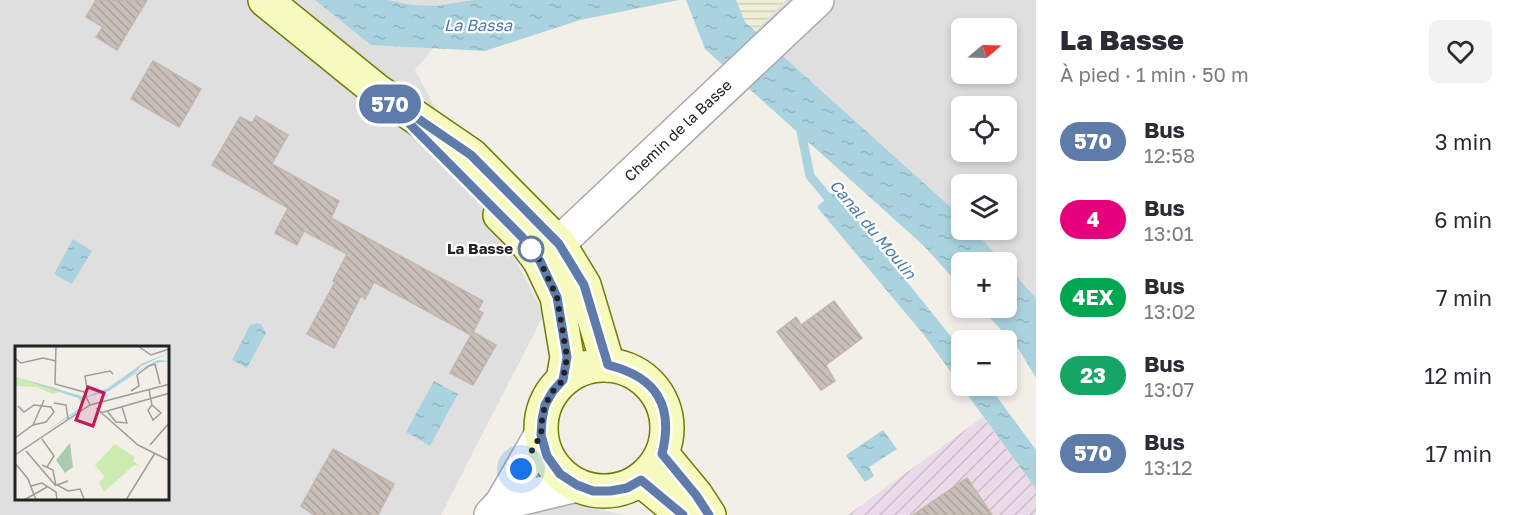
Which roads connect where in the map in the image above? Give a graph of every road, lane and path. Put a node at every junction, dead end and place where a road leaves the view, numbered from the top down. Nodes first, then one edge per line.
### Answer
1 (265, 0) edge
2 (807, 10) edge
3 (549, 252) junction
4 (608, 365) junction
5 (563, 380) junction
6 (541, 435) junction
7 (662, 454) junction
8 (641, 480) junction
9 (577, 485) junction
10 (496, 509) edge
11 (683, 515) edge
12 (709, 515) edge

1 - 3 main road
2 - 3 street, Chemin de la Basse
3 - 4 main road
3 - 5 main road
4 - 5 main road
4 - 7 main road
5 - 6 main road
6 - 9 main road
6 - 10 street
7 - 8 main road
7 - 12 main road
8 - 9 main road
8 - 11 main road
9 - 10 street

